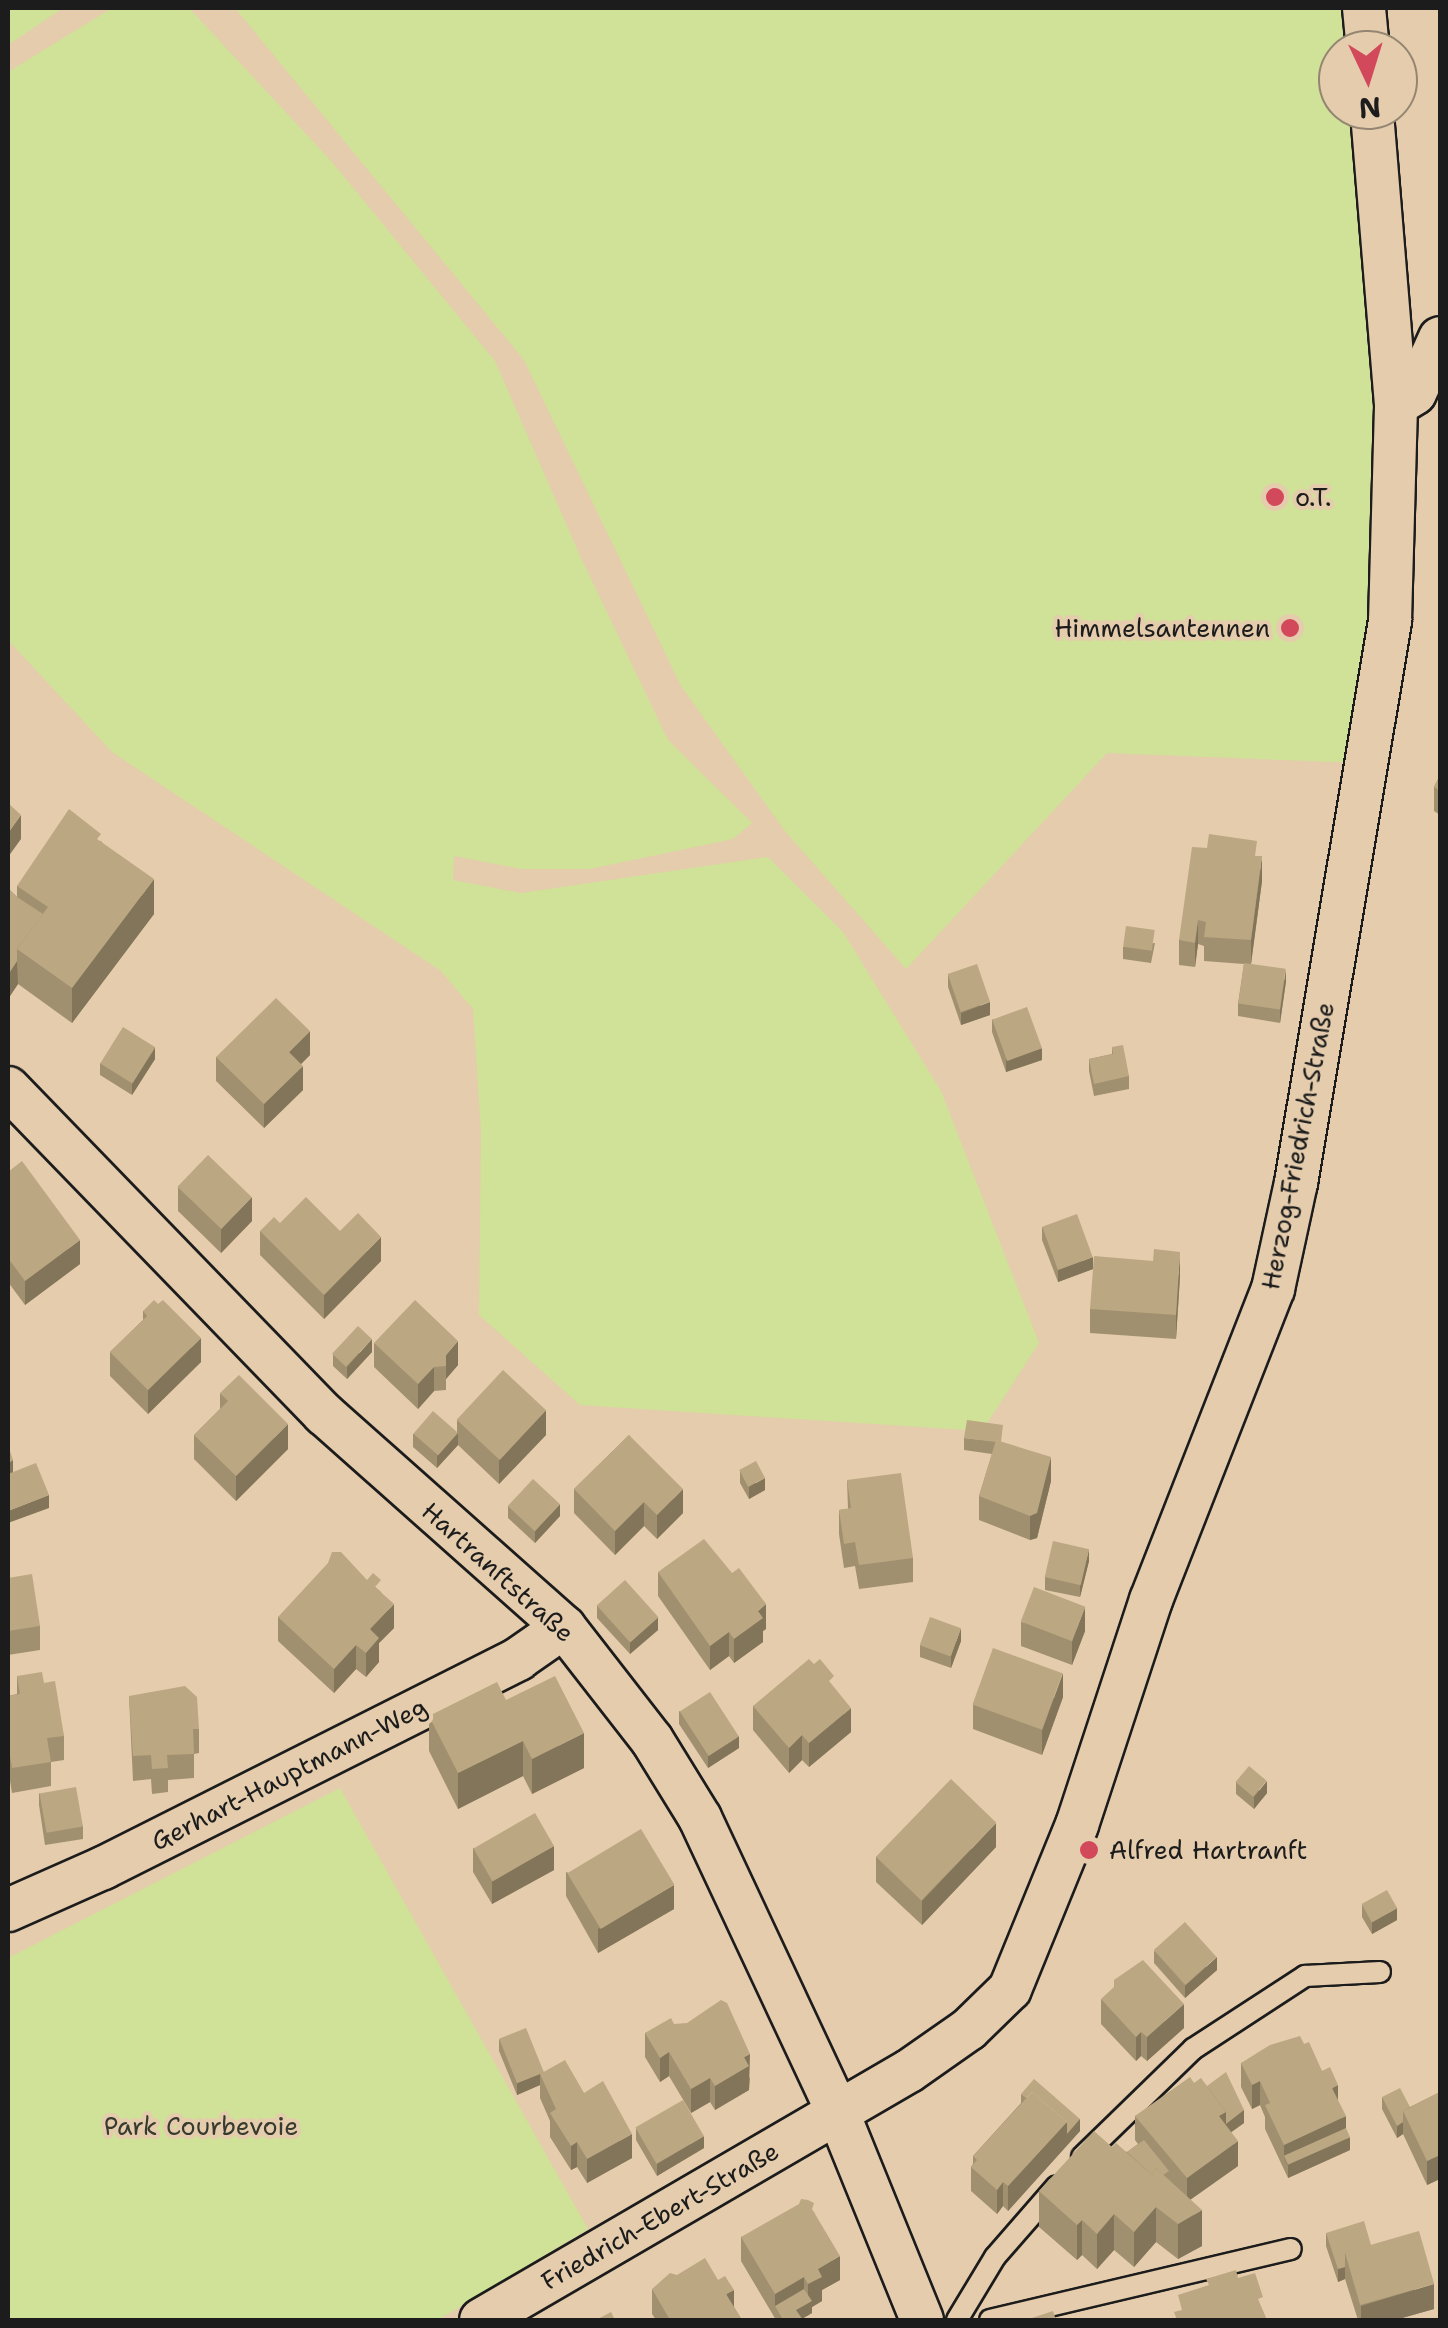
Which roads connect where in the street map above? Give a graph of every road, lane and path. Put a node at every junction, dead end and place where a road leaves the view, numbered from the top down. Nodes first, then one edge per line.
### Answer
1 (1374, 130) edge
2 (1440, 338) edge
3 (1396, 404) junction
4 (8, 1088) edge
5 (564, 1626) junction
6 (8, 1910) edge
7 (1380, 1972) dead end
8 (838, 2112) junction
9 (1291, 2249) dead end
10 (481, 2320) edge
11 (922, 2320) edge
12 (957, 2320) edge
13 (990, 2320) edge

1 - 3 street, Herzog-Friedrich-Straße
2 - 3 street
3 - 8 street, Herzog-Friedrich-Straße
4 - 5 street, Hartranftstraße
5 - 6 street, Gerhart-Hauptmann-Weg
5 - 8 street, Hartranftstraße
7 - 12 lane
8 - 10 street, Friedrich-Ebert-Straße
8 - 11 street, Hartranftstraße
9 - 13 lane

